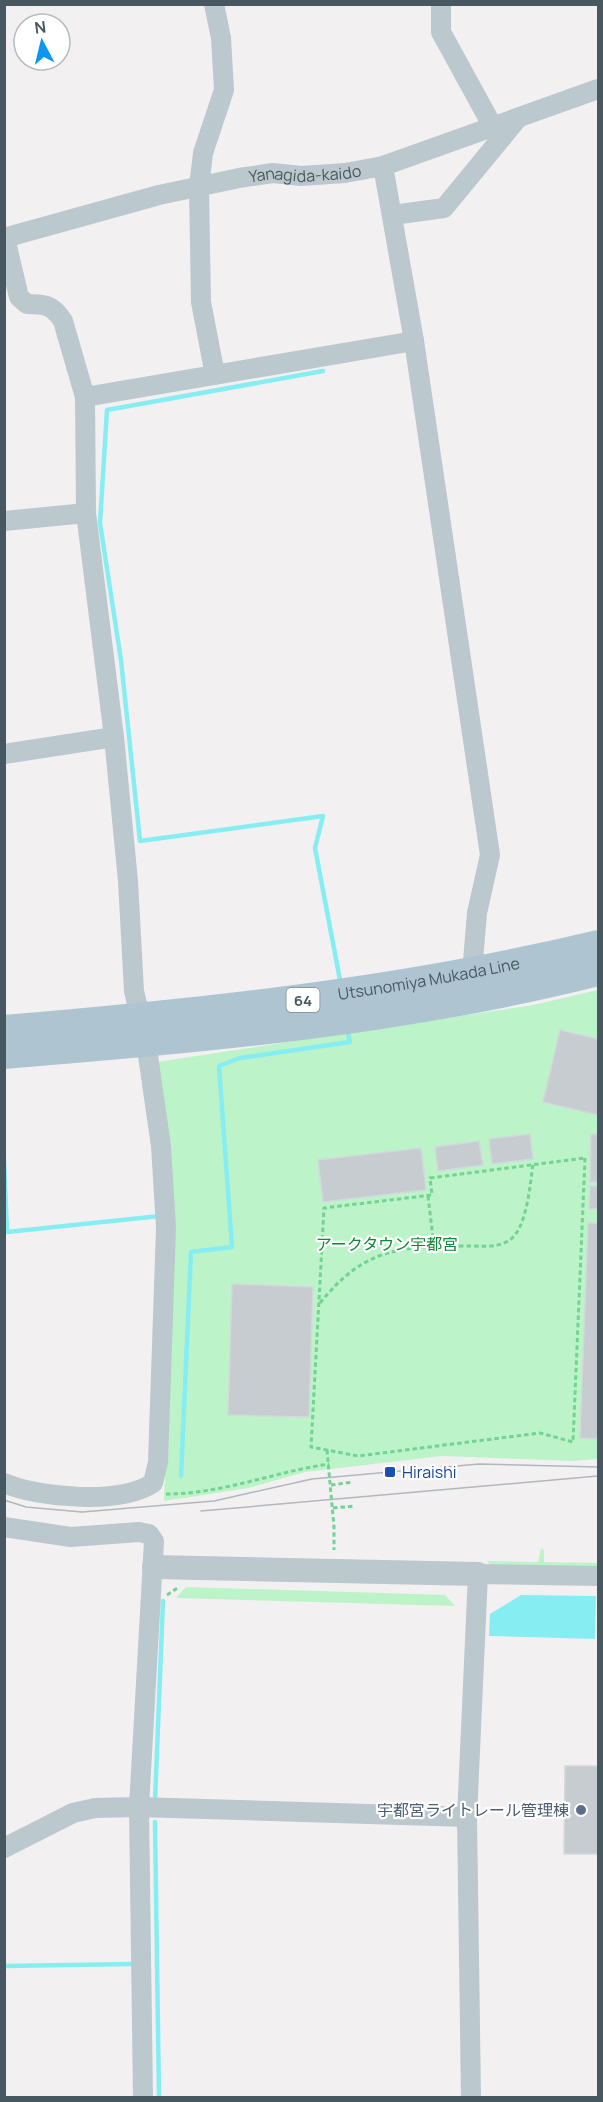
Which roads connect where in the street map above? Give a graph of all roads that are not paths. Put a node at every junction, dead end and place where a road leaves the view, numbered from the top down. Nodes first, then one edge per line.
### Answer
1 (214, 4) edge
2 (441, 4) edge
3 (598, 89) edge
4 (518, 118) junction
5 (493, 127) junction
6 (383, 166) junction
7 (199, 187) junction
8 (393, 214) junction
9 (5, 238) edge
10 (414, 341) junction
11 (215, 375) junction
12 (85, 397) junction
13 (86, 513) junction
14 (4, 521) edge
15 (114, 737) junction
16 (4, 754) edge
17 (598, 945) edge
18 (598, 971) edge
19 (472, 973) junction
20 (4, 1030) edge
21 (142, 1030) junction
22 (4, 1054) edge
23 (4, 1483) edge
24 (4, 1527) edge
25 (154, 1567) junction
26 (478, 1574) junction
27 (598, 1576) edge
28 (132, 1807) junction
29 (467, 1816) junction
30 (4, 1848) edge
31 (143, 2097) edge
32 (471, 2097) edge

1 - 7 street
2 - 5 street
3 - 4 street, Yanagida-kaido
4 - 5 street, Yanagida-kaido
4 - 8 street
5 - 6 street, Yanagida-kaido
6 - 7 street, Yanagida-kaido
6 - 8 street
7 - 9 street, Yanagida-kaido
7 - 11 street
8 - 10 street
9 - 12 street
10 - 11 street
10 - 19 street
11 - 12 street
12 - 13 street
13 - 14 street
13 - 15 street
15 - 16 street
15 - 21 street
17 - 19 main road, Utsunomiya Mukada Line / 64
18 - 21 main road, Utsunomiya Mukada Line / 64
19 - 21 main road, Utsunomiya Mukada Line / 64
20 - 21 main road, Utsunomiya Mukada Line / 64
21 - 22 main road, Utsunomiya Mukada Line / 64
21 - 23 street
24 - 25 street
25 - 26 street
25 - 28 street
26 - 27 street
26 - 29 street
28 - 29 street
28 - 30 street
28 - 31 street
29 - 32 street

